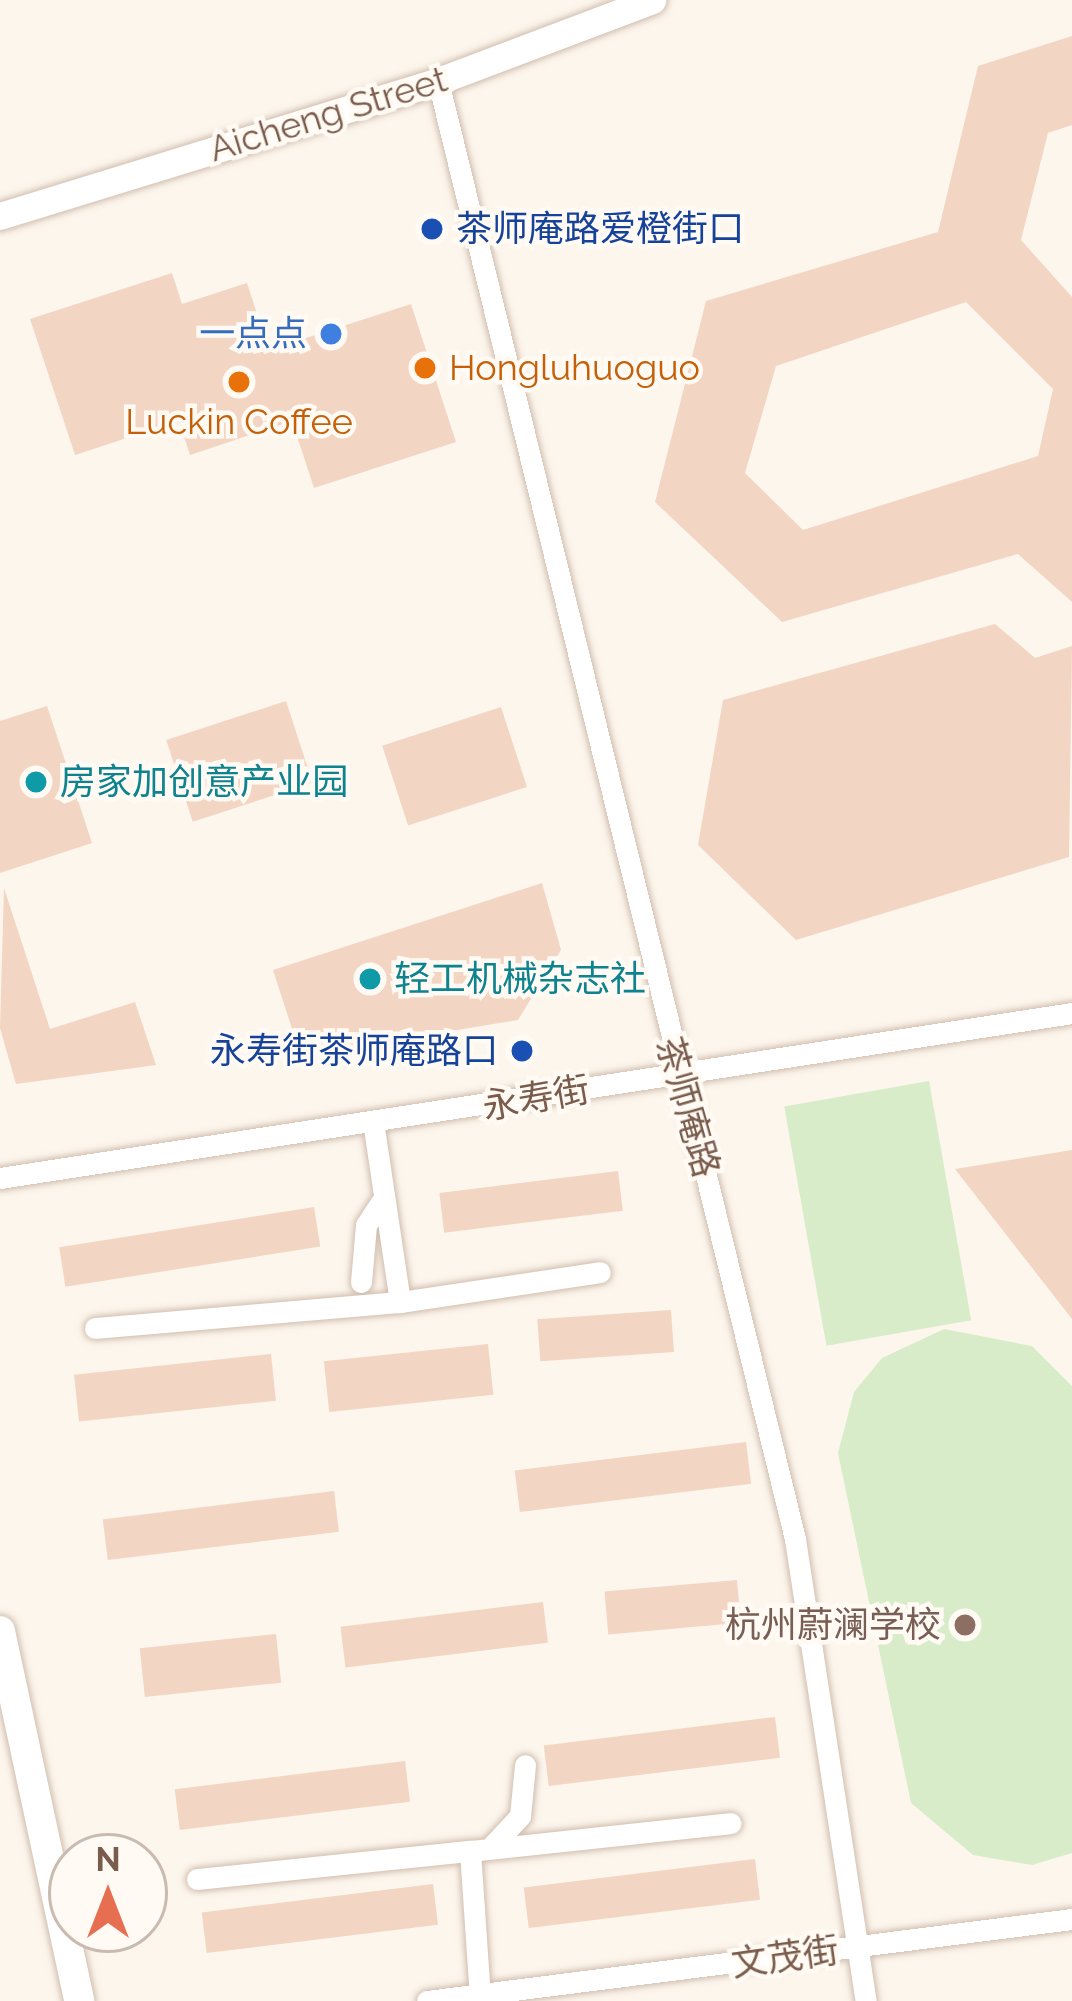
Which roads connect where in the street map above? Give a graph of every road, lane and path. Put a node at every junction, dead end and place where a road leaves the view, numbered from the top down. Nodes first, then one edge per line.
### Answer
1 (652, 0) edge
2 (438, 81) junction
3 (0, 216) edge
4 (1072, 1013) edge
5 (676, 1073) junction
6 (374, 1127) junction
7 (0, 1178) edge
8 (381, 1202) junction
9 (600, 1272) dead end
10 (361, 1282) dead end
11 (400, 1302) junction
12 (95, 1328) dead end
13 (0, 1631) edge
14 (525, 1766) dead end
15 (731, 1823) dead end
16 (470, 1851) junction
17 (197, 1880) dead end
18 (1072, 1919) edge
19 (860, 1947) junction
20 (480, 1996) junction
21 (79, 2001) edge
22 (427, 2001) edge
23 (866, 2001) edge

1 - 2 street, Aicheng Street
2 - 3 street, Aicheng Street
2 - 5 street, 茶师庵路
4 - 5 street, 永寿街
5 - 6 street, 永寿街
5 - 19 street, 茶师庵路
6 - 7 street, 永寿街
6 - 8 street
8 - 10 street
8 - 11 street
9 - 11 street
11 - 12 street
13 - 21 main road
14 - 16 street
15 - 16 street
16 - 17 street
16 - 20 street
18 - 19 street, 文茂街
19 - 20 street, 文茂街
19 - 23 street, 茶师庵路
20 - 22 street, 文茂街

